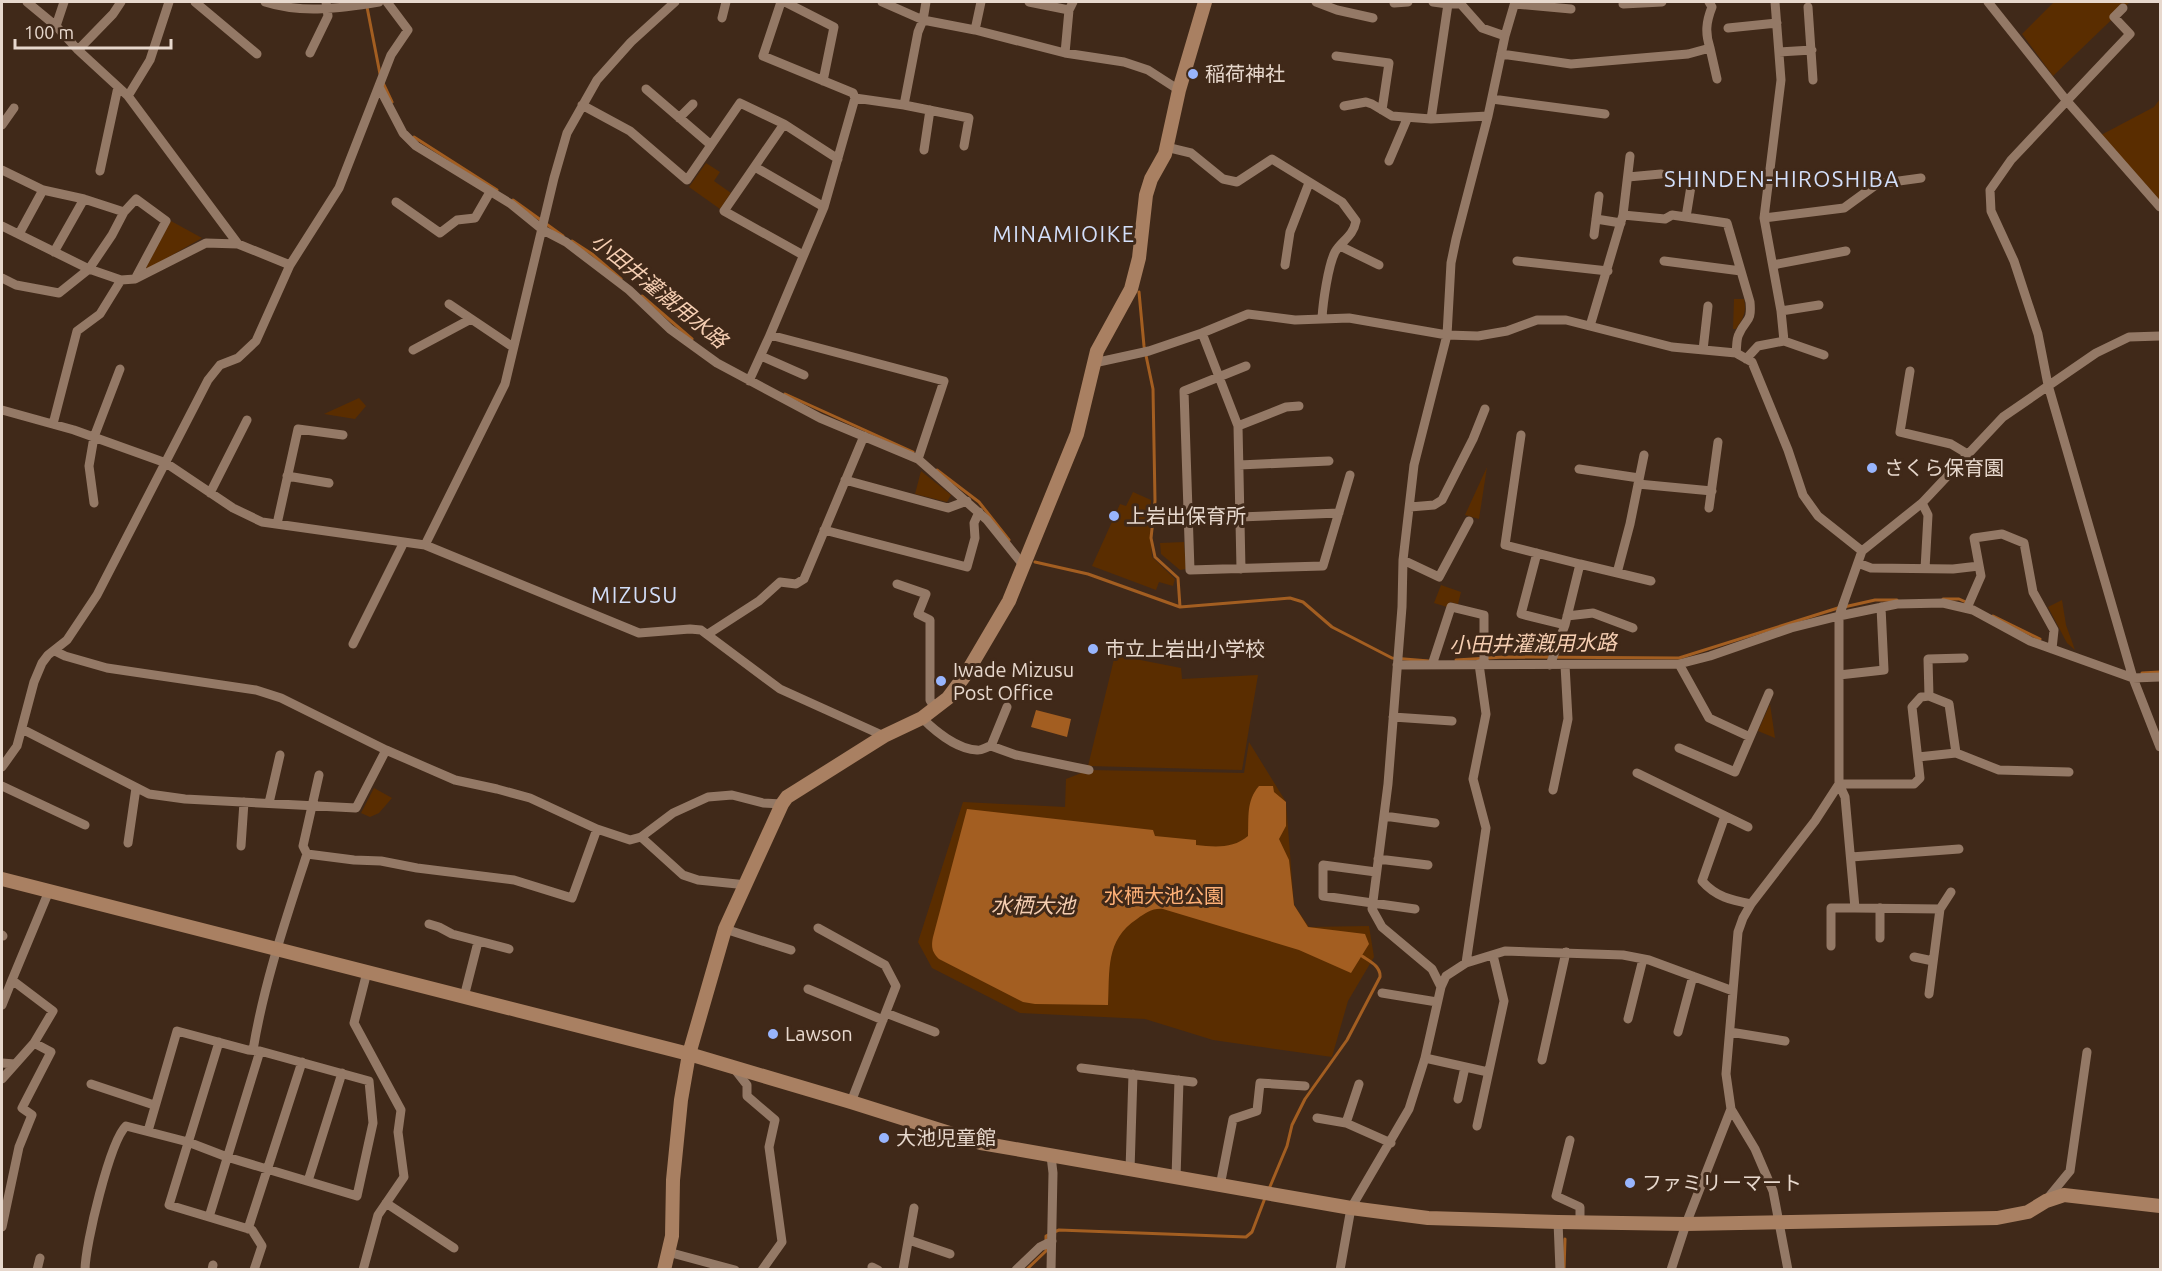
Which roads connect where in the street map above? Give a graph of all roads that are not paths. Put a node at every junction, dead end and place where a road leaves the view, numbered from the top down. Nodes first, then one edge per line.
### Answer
1 (27, 2) edge
2 (64, 2) edge
3 (121, 2) edge
4 (169, 2) edge
5 (195, 2) edge
6 (265, 2) edge
7 (387, 2) edge
8 (675, 2) edge
9 (726, 2) edge
10 (783, 2) edge
11 (882, 2) edge
12 (926, 2) edge
13 (981, 2) edge
14 (1029, 2) edge
15 (1205, 2) edge
16 (1316, 2) edge
17 (1408, 2) edge
18 (1433, 2) edge
19 (1662, 2) edge
20 (1709, 2) edge
21 (1775, 2) edge
22 (1988, 2) edge
23 (371, 3) edge
24 (1394, 3) edge
25 (1459, 3) edge
26 (1515, 3) edge
27 (1448, 4) junction
28 (1623, 4) dead end
29 (327, 5) edge
30 (1071, 6) edge
31 (1808, 7) dead end
32 (2123, 8) dead end
33 (1571, 9) dead end
34 (722, 18) dead end
35 (1373, 18) dead end
36 (923, 20) junction
37 (1777, 23) junction
38 (56, 26) junction
39 (1728, 28) dead end
40 (975, 30) junction
41 (1505, 36) junction
42 (1710, 48) junction
43 (1812, 50) junction
44 (78, 51) junction
45 (1065, 52) junction
46 (1779, 52) junction
47 (310, 53) dead end
48 (256, 54) dead end
49 (1501, 54) junction
50 (1336, 56) dead end
51 (1717, 79) dead end
52 (1813, 80) dead end
53 (823, 81) junction
54 (118, 87) junction
55 (380, 87) junction
56 (646, 89) dead end
57 (1179, 90) junction
58 (128, 96) junction
59 (855, 98) junction
60 (1492, 99) junction
61 (2066, 100) junction
62 (693, 104) dead end
63 (582, 105) junction
64 (904, 105) junction
65 (1344, 106) dead end
66 (14, 108) dead end
67 (930, 110) junction
68 (1382, 110) junction
69 (1605, 114) dead end
70 (1488, 116) junction
71 (680, 118) junction
72 (1407, 119) junction
73 (1431, 119) junction
74 (784, 124) junction
75 (2, 125) edge
76 (711, 145) junction
77 (964, 146) dead end
78 (1166, 147) junction
79 (924, 150) dead end
80 (1630, 156) dead end
81 (838, 159) junction
82 (1389, 161) dead end
83 (755, 167) junction
84 (100, 171) dead end
85 (3, 174) edge
86 (1661, 174) dead end
87 (1628, 177) junction
88 (1921, 178) dead end
89 (1692, 180) dead end
90 (1310, 183) junction
91 (43, 190) junction
92 (490, 192) junction
93 (1599, 196) dead end
94 (84, 199) junction
95 (396, 202) dead end
96 (824, 207) junction
97 (2160, 207) edge
98 (124, 212) junction
99 (1686, 217) junction
100 (1764, 218) junction
101 (1596, 219) junction
102 (1622, 219) junction
103 (2, 226) edge
104 (543, 230) junction
105 (19, 234) junction
106 (1594, 235) dead end
107 (238, 244) junction
108 (1340, 246) junction
109 (54, 252) junction
110 (1846, 252) dead end
111 (803, 255) junction
112 (1517, 261) dead end
113 (1664, 261) dead end
114 (290, 265) junction
115 (1285, 265) dead end
116 (1378, 265) dead end
117 (1773, 265) junction
118 (89, 269) junction
119 (1608, 271) junction
120 (1741, 271) junction
121 (135, 279) junction
122 (3, 280) edge
123 (121, 280) junction
124 (449, 304) dead end
125 (1819, 305) dead end
126 (1708, 306) dead end
127 (1781, 311) junction
128 (1322, 318) junction
129 (471, 319) junction
130 (1590, 326) junction
131 (1203, 333) junction
132 (770, 335) junction
133 (1447, 335) junction
134 (2160, 336) edge
135 (1784, 341) junction
136 (513, 348) junction
137 (413, 350) dead end
138 (1703, 350) junction
139 (1737, 354) junction
140 (1824, 355) dead end
141 (761, 356) junction
142 (1746, 359) junction
143 (1094, 363) junction
144 (1246, 366) dead end
145 (120, 369) dead end
146 (1910, 371) dead end
147 (804, 375) dead end
148 (1220, 376) junction
149 (750, 377) junction
150 (2048, 385) junction
151 (1299, 406) dead end
152 (1485, 409) dead end
153 (2, 410) edge
154 (247, 420) dead end
155 (53, 424) junction
156 (1238, 426) junction
157 (343, 435) dead end
158 (1521, 435) dead end
159 (864, 436) junction
160 (94, 438) junction
161 (1718, 442) dead end
162 (1966, 453) junction
163 (919, 455) junction
164 (1644, 455) dead end
165 (1329, 461) dead end
166 (166, 463) junction
167 (1239, 465) junction
168 (1579, 469) dead end
169 (287, 476) junction
170 (1350, 476) dead end
171 (845, 480) junction
172 (1638, 481) junction
173 (329, 483) dead end
174 (1712, 491) junction
175 (210, 493) junction
176 (967, 501) junction
177 (94, 503) dead end
178 (1922, 503) junction
179 (1410, 507) junction
180 (1709, 508) dead end
181 (979, 512) junction
182 (1339, 513) junction
183 (1240, 517) junction
184 (1469, 521) dead end
185 (277, 524) junction
186 (824, 530) junction
187 (404, 542) junction
188 (425, 544) junction
189 (1862, 551) junction
190 (1537, 553) junction
191 (1403, 560) junction
192 (1858, 562) junction
193 (1580, 564) junction
194 (1024, 566) junction
195 (1978, 566) junction
196 (1241, 569) junction
197 (1925, 569) junction
198 (1617, 573) junction
199 (1651, 581) dead end
200 (897, 584) dead end
201 (1881, 607) junction
202 (1967, 608) junction
203 (1839, 616) junction
204 (1566, 621) junction
205 (1633, 628) dead end
206 (708, 634) junction
207 (353, 644) dead end
208 (2052, 649) junction
209 (56, 651) junction
210 (1964, 658) dead end
211 (1483, 661) junction
212 (1433, 662) junction
213 (1679, 664) junction
214 (1397, 665) junction
215 (1550, 665) junction
216 (1565, 665) junction
217 (1839, 675) junction
218 (2160, 677) edge
219 (2133, 678) junction
220 (1769, 693) dead end
221 (1929, 696) junction
222 (1007, 707) dead end
223 (935, 708) junction
224 (1393, 717) junction
225 (922, 718) junction
226 (1452, 721) dead end
227 (22, 729) junction
228 (884, 736) junction
229 (1750, 737) junction
230 (990, 746) junction
231 (2160, 747) edge
232 (1679, 748) dead end
233 (386, 750) junction
234 (1956, 753) junction
235 (280, 755) dead end
236 (1918, 757) junction
237 (2, 767) edge
238 (1089, 770) dead end
239 (2069, 772) dead end
240 (1637, 773) dead end
241 (319, 775) dead end
242 (1839, 784) junction
243 (2, 786) edge
244 (136, 788) junction
245 (1553, 790) dead end
246 (244, 802) junction
247 (269, 803) junction
248 (782, 804) junction
249 (313, 805) junction
250 (1384, 816) junction
251 (1725, 816) junction
252 (1435, 823) dead end
253 (85, 825) dead end
254 (1748, 827) dead end
255 (597, 829) junction
256 (641, 837) junction
257 (128, 843) dead end
258 (241, 846) dead end
259 (1959, 849) dead end
260 (308, 854) junction
261 (1851, 857) junction
262 (1378, 859) junction
263 (1428, 865) dead end
264 (1376, 872) junction
265 (2, 879) edge
266 (747, 885) junction
267 (49, 891) junction
268 (1951, 892) dead end
269 (1373, 902) junction
270 (1751, 904) junction
271 (1855, 908) junction
272 (1880, 908) junction
273 (1415, 909) dead end
274 (1940, 909) junction
275 (429, 924) dead end
276 (818, 928) dead end
277 (725, 929) junction
278 (1880, 938) dead end
279 (477, 942) junction
280 (1831, 946) dead end
281 (277, 948) junction
282 (509, 950) dead end
283 (790, 950) dead end
284 (1566, 952) junction
285 (1493, 955) junction
286 (1914, 957) dead end
287 (1643, 959) junction
288 (1933, 961) junction
289 (1466, 963) junction
290 (367, 972) junction
291 (1693, 976) junction
292 (12, 980) junction
293 (1441, 987) junction
294 (808, 989) dead end
295 (1733, 991) junction
296 (1382, 993) dead end
297 (1929, 994) dead end
298 (464, 997) junction
299 (3, 998) edge
300 (1437, 1002) junction
301 (884, 1016) junction
302 (1628, 1019) dead end
303 (935, 1032) dead end
304 (1678, 1032) dead end
305 (1730, 1032) junction
306 (1785, 1041) dead end
307 (219, 1042) junction
308 (34, 1043) junction
309 (257, 1050) junction
310 (2087, 1052) dead end
311 (689, 1054) junction
312 (1425, 1058) junction
313 (1542, 1060) dead end
314 (2, 1062) edge
315 (302, 1062) junction
316 (15, 1064) junction
317 (733, 1067) junction
318 (1465, 1067) junction
319 (1081, 1068) dead end
320 (1488, 1072) junction
321 (342, 1073) junction
322 (1133, 1074) junction
323 (2, 1079) edge
324 (1179, 1080) junction
325 (1193, 1082) dead end
326 (92, 1084) dead end
327 (1359, 1084) dead end
328 (1305, 1086) dead end
329 (1458, 1099) dead end
330 (851, 1102) junction
331 (154, 1105) junction
332 (1731, 1109) junction
333 (1317, 1118) dead end
334 (1346, 1123) junction
335 (1477, 1126) dead end
336 (148, 1131) junction
337 (1570, 1140) dead end
338 (188, 1142) junction
339 (1391, 1143) junction
340 (227, 1156) junction
341 (1051, 1156) junction
342 (268, 1169) junction
343 (1130, 1170) junction
344 (1176, 1178) junction
345 (308, 1181) junction
346 (1220, 1186) junction
347 (2046, 1201) junction
348 (386, 1203) junction
349 (2160, 1206) edge
350 (914, 1208) dead end
351 (1351, 1208) junction
352 (209, 1217) junction
353 (1558, 1222) junction
354 (1580, 1222) junction
355 (1778, 1222) junction
356 (1686, 1224) junction
357 (2, 1226) edge
358 (248, 1229) junction
359 (909, 1240) junction
360 (1052, 1241) junction
361 (454, 1248) dead end
362 (668, 1252) junction
363 (950, 1254) dead end
364 (40, 1258) dead end
365 (37, 1269) edge
366 (84, 1269) edge
367 (254, 1269) edge
368 (363, 1269) edge
369 (664, 1269) edge
370 (735, 1269) edge
371 (762, 1269) edge
372 (903, 1269) edge
373 (1016, 1269) edge
374 (1051, 1269) edge
375 (1340, 1269) edge
376 (1560, 1269) edge
377 (1671, 1269) edge
378 (1788, 1269) edge

1 - 38 street
2 - 38 street
3 - 44 street
4 - 58 street
5 - 48 street
6 - 29 street
7 - 55 street
8 - 63 street
9 - 34 street
10 - 53 street
10 - 53 street
11 - 36 street
12 - 36 street
13 - 40 street
14 - 30 street
15 - 57 street
16 - 35 street
17 - 24 street
18 - 27 street
19 - 28 street
20 - 42 street
21 - 37 street
22 - 61 street
23 - 29 street
25 - 27 street
25 - 41 street
26 - 33 street
26 - 41 street
27 - 73 street
29 - 47 street
30 - 45 street
31 - 43 street
32 - 61 street
36 - 40 street
36 - 64 street
37 - 39 street
37 - 46 street
38 - 44 street
40 - 45 street
41 - 49 street
42 - 49 street
42 - 51 street
43 - 46 street
43 - 52 street
44 - 54 street
45 - 57 street
46 - 100 street
49 - 60 street
50 - 68 street
53 - 59 street
54 - 58 street
54 - 84 street
55 - 92 street
55 - 114 street
56 - 71 street
57 - 78 street
58 - 107 street
59 - 64 street
59 - 81 street
60 - 69 street
60 - 70 street
61 - 97 street
61 - 150 street
62 - 71 street
63 - 76 street
63 - 104 street
64 - 67 street
65 - 68 street
66 - 75 street
67 - 77 street
67 - 79 street
68 - 72 street
70 - 73 street
70 - 133 street
71 - 76 street
72 - 73 street
72 - 82 street
74 - 76 street
74 - 81 street
74 - 83 street
78 - 90 street
78 - 143 street
80 - 87 street
81 - 96 street
83 - 96 street
83 - 111 street
85 - 91 street
86 - 87 street
87 - 102 street
88 - 100 street
89 - 99 street
90 - 108 street
90 - 115 street
91 - 94 street
91 - 105 street
92 - 95 street
92 - 104 street
93 - 101 street
94 - 98 street
94 - 109 street
96 - 111 street
98 - 118 street
98 - 121 street
99 - 102 street
99 - 120 street
100 - 117 street
101 - 102 street
101 - 106 street
102 - 119 street
103 - 105 street
104 - 136 street
104 - 149 street
105 - 109 street
107 - 114 street
107 - 121 street
108 - 116 street
108 - 128 street
109 - 118 street
110 - 117 street
111 - 132 street
112 - 119 street
113 - 120 street
114 - 166 street
117 - 127 street
118 - 122 street
118 - 123 street
119 - 130 street
120 - 139 street
121 - 123 street
123 - 155 street
124 - 129 street
125 - 127 street
126 - 138 street
127 - 135 street
128 - 131 street
128 - 133 street
129 - 136 street
129 - 137 street
130 - 133 street
130 - 138 street
131 - 143 street
131 - 148 street
132 - 141 street
132 - 163 street
133 - 179 street
134 - 150 street
135 - 140 street
135 - 142 street
136 - 188 street
138 - 139 street
139 - 142 street
141 - 147 street
141 - 149 street
142 - 189 street
143 - 194 street
144 - 148 street
145 - 160 street
146 - 162 street
148 - 156 street
148 - 196 street
149 - 159 street
150 - 162 street
150 - 219 street
151 - 156 street
152 - 179 street
153 - 155 street
154 - 175 street
155 - 160 street
156 - 167 street
157 - 169 street
158 - 190 street
159 - 163 street
159 - 171 street
160 - 166 street
160 - 177 street
161 - 174 street
162 - 178 street
163 - 176 street
164 - 172 street
165 - 167 street
166 - 175 street
166 - 209 street
167 - 183 street
168 - 172 street
169 - 173 street
169 - 185 street
170 - 182 street
171 - 176 street
171 - 186 street
172 - 174 street
172 - 198 street
174 - 180 street
175 - 185 street
176 - 181 street
178 - 189 street
178 - 197 street
179 - 191 street
181 - 186 street
181 - 194 street
182 - 183 street
182 - 196 street
183 - 196 street
184 - 191 street
185 - 187 street
186 - 206 street
187 - 188 street
187 - 207 street
188 - 206 street
189 - 192 street
190 - 193 street
190 - 204 street
191 - 214 street
192 - 197 street
192 - 203 street
193 - 198 street
193 - 204 street
194 - 223 street
195 - 197 street
195 - 202 street
195 - 208 street
198 - 199 street
200 - 223 street
201 - 202 street
201 - 203 street
201 - 217 street
202 - 208 street
203 - 213 street
203 - 217 street
204 - 205 street
204 - 215 street
206 - 228 street
208 - 219 street
209 - 227 street
209 - 233 street
210 - 221 street
211 - 212 street
211 - 212 street
211 - 215 street
211 - 289 street
212 - 214 street
213 - 216 street
213 - 229 street
214 - 224 street
215 - 216 street
216 - 245 street
217 - 242 street
218 - 219 street
219 - 231 street
220 - 229 street
221 - 234 street
221 - 236 street
222 - 230 street
223 - 225 street
224 - 226 street
224 - 250 street
225 - 228 street
225 - 230 street
227 - 237 street
227 - 244 street
228 - 248 street
229 - 232 street
230 - 238 street
233 - 249 street
233 - 255 street
234 - 236 street
234 - 239 street
235 - 247 street
236 - 242 street
240 - 251 street
241 - 249 street
242 - 261 street
242 - 270 street
243 - 253 street
244 - 246 street
244 - 257 street
246 - 247 street
246 - 258 street
247 - 249 street
248 - 256 street
248 - 266 street
249 - 260 street
250 - 252 street
250 - 262 street
251 - 254 street
251 - 270 street
255 - 256 street
255 - 260 street
256 - 266 street
259 - 261 street
260 - 281 street
261 - 271 street
262 - 263 street
262 - 264 street
264 - 269 street
264 - 269 street
265 - 267 street
266 - 277 street
267 - 281 street
267 - 292 street
268 - 274 street
269 - 273 street
269 - 293 street
270 - 295 street
271 - 272 street
271 - 280 street
272 - 274 street
272 - 278 street
274 - 288 street
275 - 279 street
276 - 301 street
277 - 283 street
277 - 311 street
279 - 282 street
279 - 298 street
281 - 290 street
281 - 309 street
284 - 285 street
284 - 287 street
284 - 313 street
285 - 289 street
285 - 320 street
286 - 288 street
287 - 291 street
287 - 302 street
288 - 297 street
289 - 293 street
290 - 298 street
290 - 348 street
291 - 295 street
291 - 304 street
292 - 299 street
292 - 308 street
293 - 300 street
294 - 301 street
295 - 305 street
296 - 300 street
298 - 311 street
300 - 312 street
301 - 303 street
301 - 330 street
305 - 306 street
305 - 332 street
307 - 309 street
307 - 331 street
307 - 338 street
308 - 316 street
308 - 357 street
309 - 315 street
309 - 340 street
310 - 347 street
311 - 317 street
311 - 362 street
312 - 318 street
312 - 339 street
314 - 316 street
315 - 321 street
315 - 342 street
316 - 323 street
317 - 330 street
317 - 371 street
318 - 320 street
318 - 329 street
319 - 322 street
320 - 335 street
321 - 345 street
321 - 345 street
322 - 324 street
322 - 343 street
324 - 325 street
324 - 344 street
326 - 331 street
327 - 334 street
328 - 346 street
330 - 341 street
331 - 336 street
332 - 355 street
332 - 356 street
333 - 334 street
334 - 339 street
336 - 338 street
336 - 366 street
337 - 354 street
338 - 340 street
338 - 352 street
339 - 351 street
340 - 342 street
340 - 352 street
341 - 343 street
341 - 360 street
342 - 345 street
342 - 358 street
343 - 344 street
344 - 346 street
346 - 351 street
347 - 349 street
347 - 355 street
348 - 361 street
348 - 368 street
350 - 359 street
351 - 353 street
351 - 375 street
352 - 358 street
353 - 354 street
353 - 376 street
354 - 356 street
355 - 356 street
355 - 378 street
356 - 377 street
358 - 367 street
359 - 363 street
359 - 372 street
360 - 373 street
360 - 374 street
362 - 369 street
362 - 370 street
364 - 365 street

